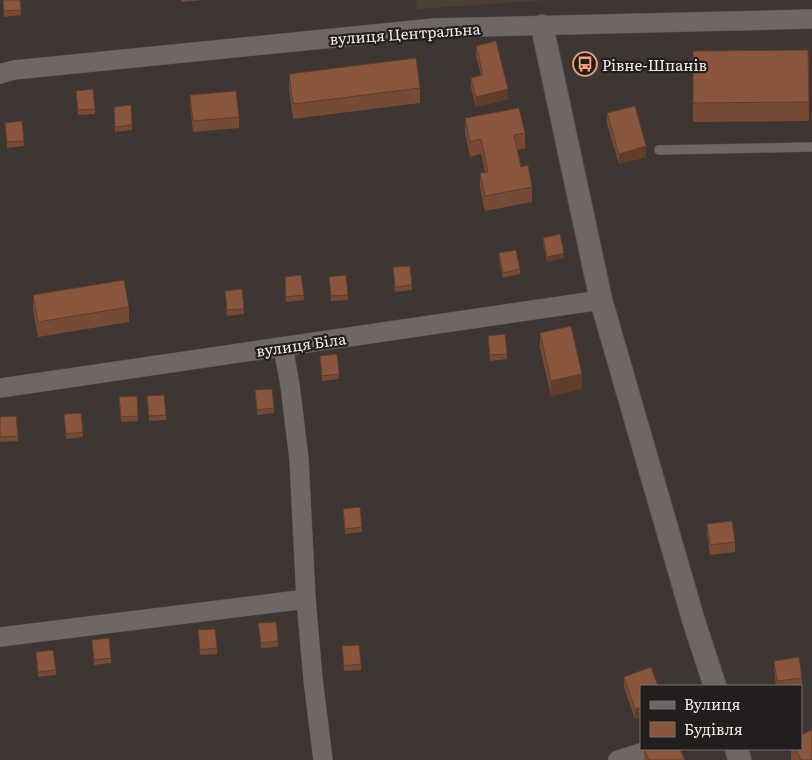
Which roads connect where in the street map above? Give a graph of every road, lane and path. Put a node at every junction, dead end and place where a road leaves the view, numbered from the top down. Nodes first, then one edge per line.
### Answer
1 (812, 19) edge
2 (542, 26) junction
3 (0, 74) edge
4 (812, 147) edge
5 (659, 150) dead end
6 (601, 300) junction
7 (283, 346) junction
8 (0, 388) edge
9 (306, 599) junction
10 (0, 637) edge
11 (715, 685) edge
12 (650, 750) edge
13 (323, 760) edge
14 (618, 760) edge

1 - 2 street, вулиця Центральна
2 - 3 street, вулиця Центральна
2 - 6 street
4 - 5 lane
6 - 7 street, вулиця Біла
6 - 11 street
7 - 8 street, вулиця Біла
7 - 9 street
9 - 10 street
9 - 13 street
12 - 14 street

